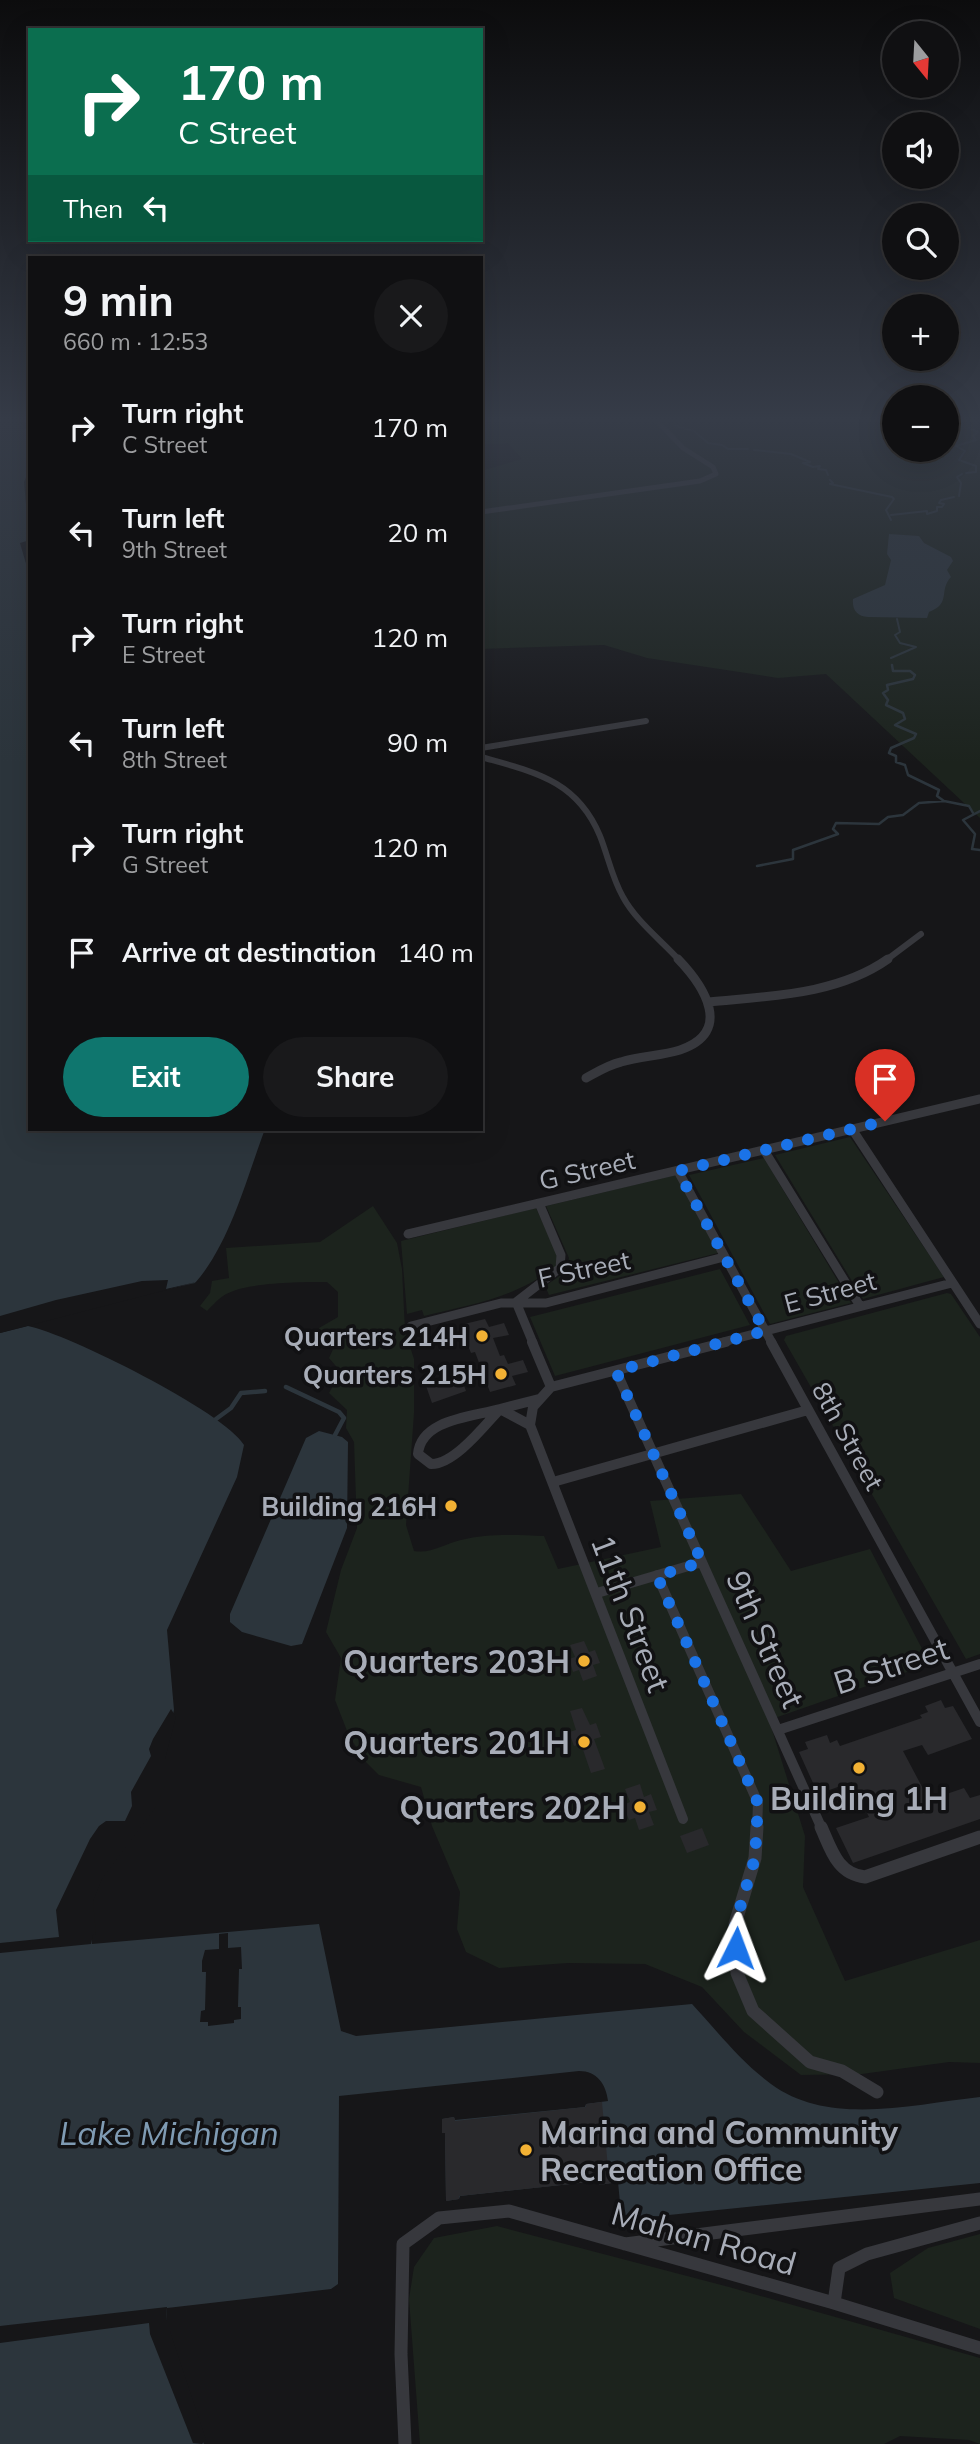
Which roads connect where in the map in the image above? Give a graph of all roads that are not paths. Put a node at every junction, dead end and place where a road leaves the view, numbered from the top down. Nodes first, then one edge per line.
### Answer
1 (646, 720) dead end
2 (483, 748) edge
3 (483, 758) edge
4 (921, 934) dead end
5 (709, 1002) junction
6 (586, 1078) dead end
7 (978, 1102) edge
8 (852, 1129) junction
9 (764, 1150) junction
10 (678, 1171) junction
11 (539, 1203) junction
12 (408, 1234) dead end
13 (724, 1257) junction
14 (952, 1283) junction
15 (516, 1302) junction
16 (860, 1306) junction
17 (980, 1324) edge
18 (411, 1326) dead end
19 (765, 1331) junction
20 (616, 1371) junction
21 (551, 1387) junction
22 (540, 1399) junction
23 (500, 1409) junction
24 (808, 1410) junction
25 (530, 1425) junction
26 (655, 1454) junction
27 (553, 1482) junction
28 (702, 1562) junction
29 (657, 1576) junction
30 (597, 1593) junction
31 (980, 1664) edge
32 (953, 1672) junction
33 (980, 1722) edge
34 (778, 1730) junction
35 (683, 1819) dead end
36 (980, 1837) edge
37 (877, 2092) dead end
38 (980, 2199) edge
39 (980, 2223) edge
40 (620, 2244) junction
41 (834, 2303) junction
42 (980, 2348) edge
43 (401, 2354) joint
44 (405, 2444) edge

1 - 2 street
3 - 5 street
4 - 5 street
5 - 6 street
7 - 8 street, G Street
8 - 9 street, G Street
8 - 14 street
9 - 10 street, G Street
9 - 16 street
10 - 11 street, G Street
10 - 13 street, 8th Street
11 - 12 street, G Street
11 - 15 street
13 - 15 street, F Street
13 - 19 street, 8th Street
14 - 16 street, E Street
14 - 17 street
15 - 18 street, F Street
15 - 21 street
16 - 19 street, E Street
19 - 20 street, E Street
19 - 24 street, 8th Street
20 - 21 street, E Street
20 - 26 street, 9th Street
21 - 22 street
22 - 23 street
22 - 25 street
23 - 23 street
23 - 25 street
24 - 26 street
24 - 32 street, 8th Street
25 - 27 street, 11th Street
26 - 27 street
26 - 28 street, 9th Street
27 - 30 street, 11th Street
28 - 29 street
28 - 34 street, 9th Street
29 - 30 street
29 - 37 street
30 - 35 street, 11th Street
31 - 32 street, B Street
32 - 33 street, 8th Street
32 - 34 street, B Street
34 - 36 street, 9th Street
38 - 40 street
39 - 41 street
40 - 41 street, Mahan Road
40 - 43 street, Mahan Road
41 - 42 street, Mahan Road
43 - 44 street

